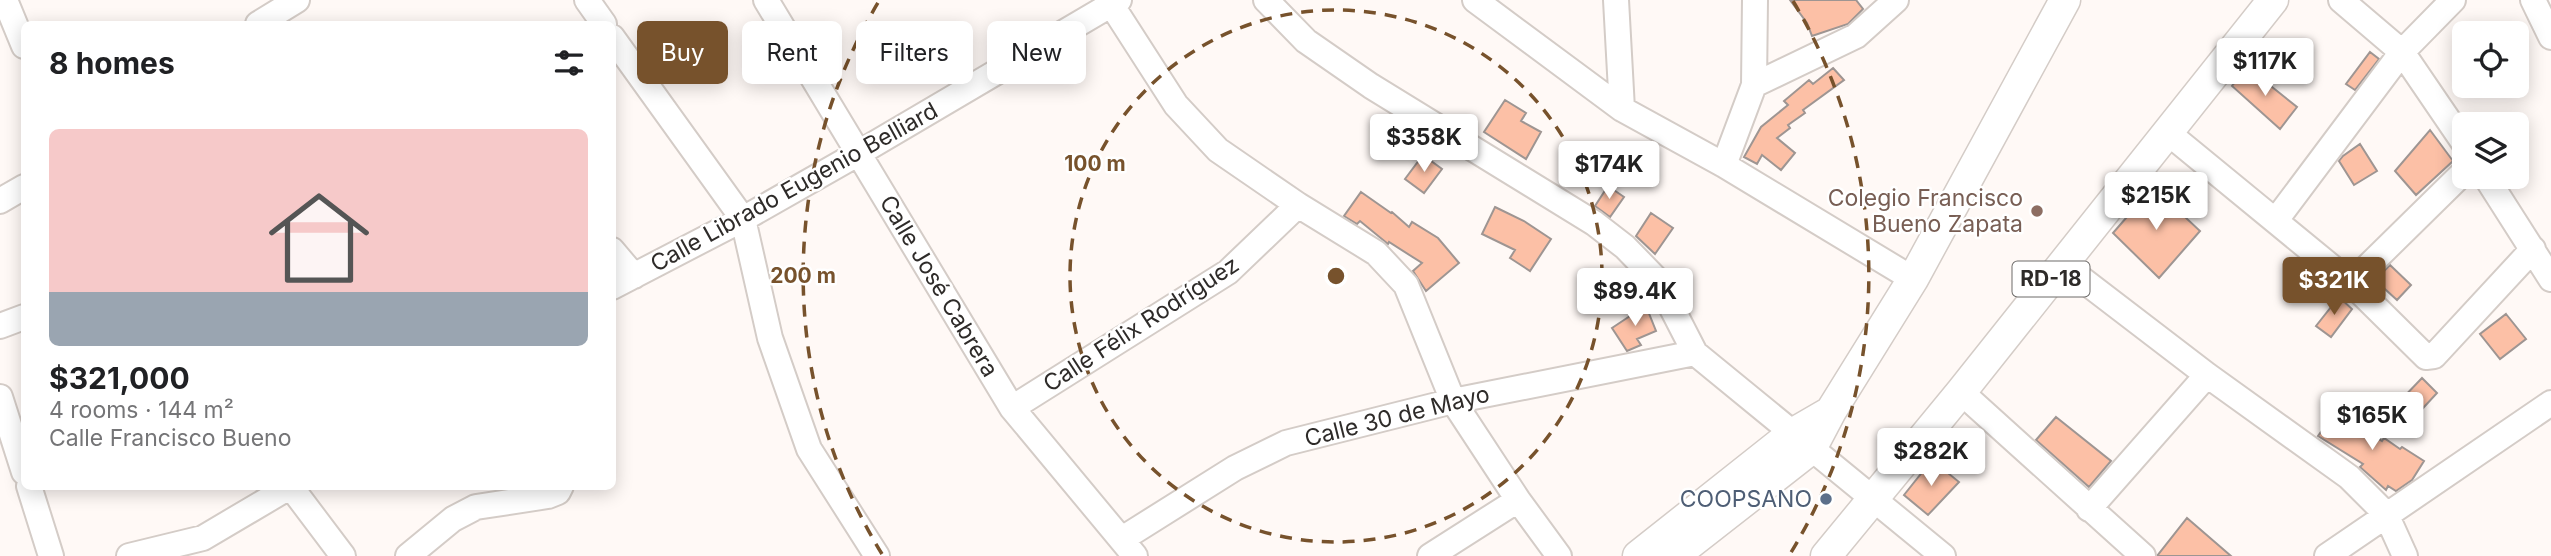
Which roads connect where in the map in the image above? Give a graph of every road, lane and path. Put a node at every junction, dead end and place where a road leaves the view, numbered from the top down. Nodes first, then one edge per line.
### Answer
1 (5, 0) edge
2 (297, 0) edge
3 (587, 0) edge
4 (766, 0) edge
5 (1266, 0) edge
6 (1475, 0) edge
7 (1616, 0) edge
8 (1755, 0) edge
9 (1896, 0) edge
10 (2065, 0) edge
11 (2273, 0) edge
12 (2341, 0) edge
13 (2453, 0) edge
14 (2533, 0) edge
15 (1115, 2) edge
16 (268, 21) edge
17 (602, 21) edge
18 (2551, 37) edge
19 (21, 39) edge
20 (616, 43) edge
21 (2402, 52) junction
22 (1754, 85) junction
23 (1622, 109) junction
24 (2452, 125) edge
25 (2167, 132) junction
26 (859, 153) junction
27 (1724, 165) junction
28 (2452, 184) edge
29 (21, 189) edge
30 (2494, 189) edge
31 (0, 201) edge
32 (1297, 205) junction
33 (743, 219) junction
34 (2276, 220) junction
35 (2533, 249) junction
36 (616, 262) edge
37 (2062, 264) junction
38 (1913, 279) junction
39 (2551, 279) edge
40 (623, 282) edge
41 (2351, 283) junction
42 (21, 318) edge
43 (0, 326) edge
44 (1695, 353) junction
45 (2207, 375) junction
46 (1962, 392) junction
47 (0, 397) edge
48 (1453, 401) junction
49 (2551, 403) edge
50 (1012, 408) junction
51 (1801, 441) junction
52 (17, 457) edge
53 (30, 490) edge
54 (286, 490) edge
55 (293, 490) edge
56 (559, 490) edge
57 (1873, 498) junction
58 (1518, 500) junction
59 (2089, 509) junction
60 (2386, 514) junction
61 (1128, 547) edge
62 (51, 556) edge
63 (129, 556) edge
64 (343, 556) edge
65 (408, 556) edge
66 (877, 556) edge
67 (1430, 556) edge
68 (1559, 556) edge
69 (1639, 556) edge
70 (1674, 556) edge
71 (1826, 556) edge
72 (1943, 556) edge
73 (2143, 556) edge
74 (2327, 556) edge
75 (2405, 556) edge

1 - 19 street
2 - 16 street
3 - 17 street
4 - 26 street, Calle José Cabrera
5 - 44 street
6 - 23 street
7 - 23 street
8 - 22 street
9 - 22 street
10 - 38 main road
11 - 25 main road, RD-18
12 - 21 street
13 - 21 street
14 - 18 street
15 - 26 street, Calle Librado Eugenio Belliard
15 - 32 street
20 - 33 street
21 - 24 street
21 - 34 street
22 - 27 street
23 - 27 street
25 - 34 street
25 - 37 main road, RD-18
26 - 33 street, Calle Librado Eugenio Belliard
26 - 50 street, Calle José Cabrera
27 - 38 street
28 - 41 street
29 - 31 street
30 - 35 street
32 - 48 street
32 - 50 street, Calle Félix Rodríguez
33 - 40 street, Calle Librado Eugenio Belliard
33 - 66 street
34 - 41 street
35 - 39 street
35 - 41 street
36 - 40 street
37 - 45 street
37 - 46 main road, RD-18
38 - 51 main road
42 - 43 street
44 - 48 street, Calle 30 de Mayo
44 - 51 street
45 - 59 street
45 - 60 street
46 - 57 main road, RD-18
46 - 59 street
47 - 52 street
48 - 58 street
48 - 61 street, Calle 30 de Mayo
49 - 60 street
50 - 61 street, Calle José Cabrera
51 - 57 street
51 - 69 main road
51 - 70 main road
53 - 62 street
54 - 63 street
55 - 64 street
56 - 65 street
57 - 71 main road, RD-18
57 - 72 street
58 - 67 street
58 - 68 street
59 - 73 street
60 - 74 street
60 - 75 street

